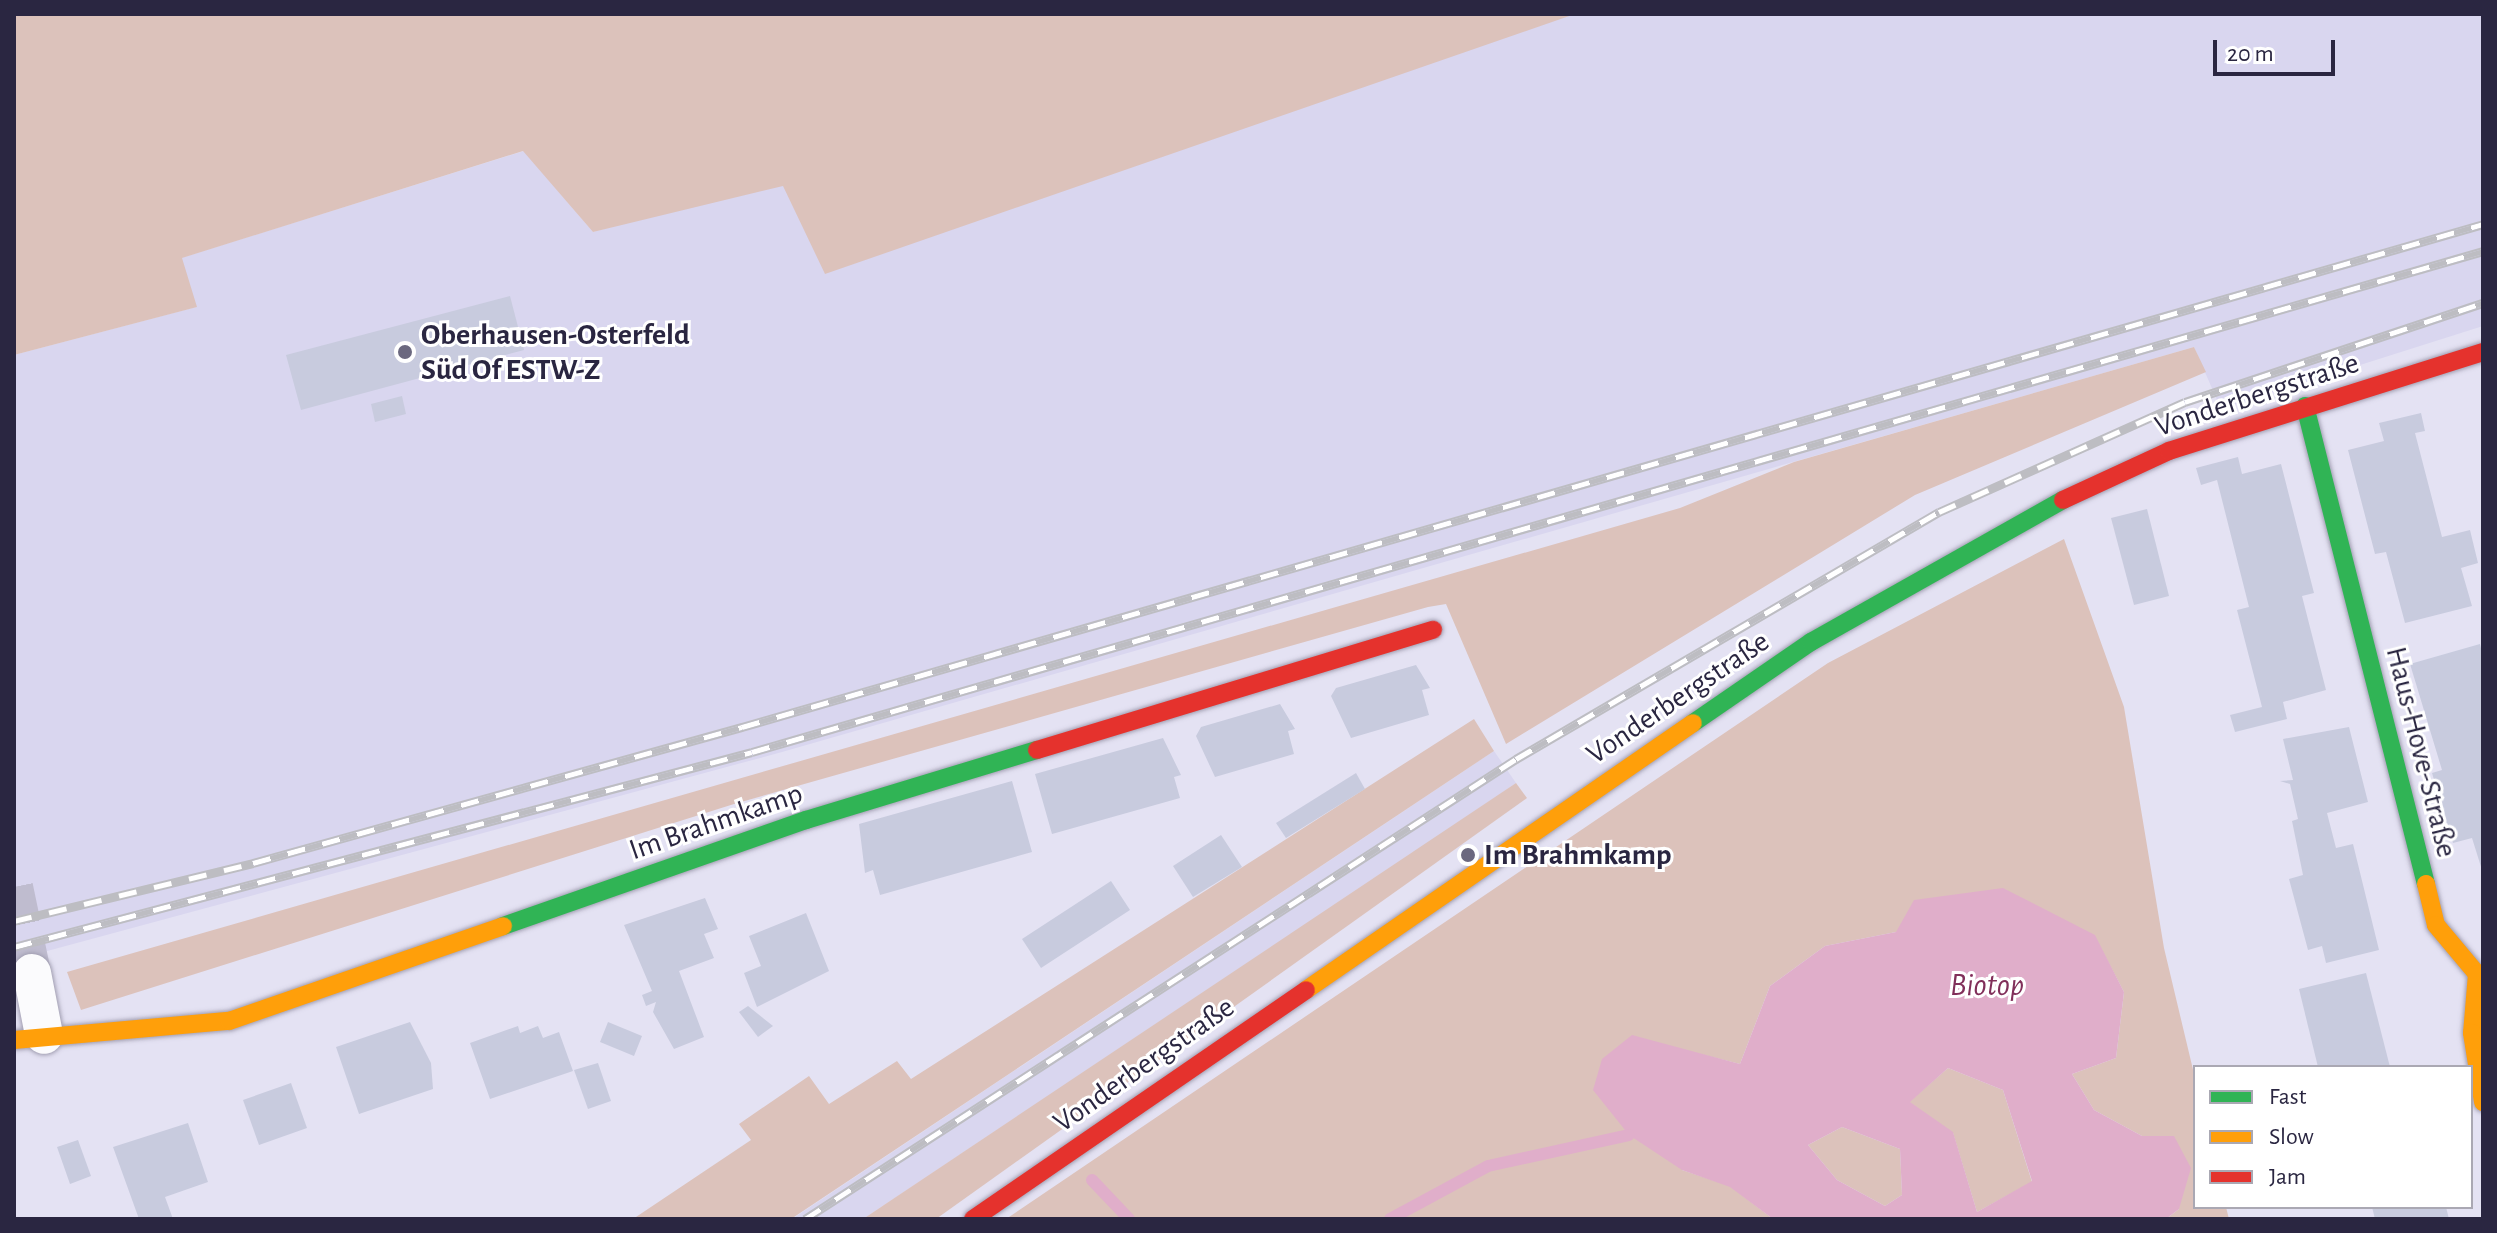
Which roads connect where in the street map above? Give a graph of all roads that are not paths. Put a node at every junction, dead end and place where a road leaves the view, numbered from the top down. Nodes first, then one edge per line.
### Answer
1 (2483, 352) edge
2 (2305, 406) junction
3 (1433, 630) dead end
4 (32, 973) tunnel mouth
5 (2480, 974) edge
6 (29, 1038) edge
7 (2483, 1102) edge
8 (973, 1219) edge

1 - 2 street, Vonderbergstraße
2 - 5 street, Haus-Hove-Straße
2 - 8 street, Vonderbergstraße
3 - 6 street, Im Brahmkamp
4 - 6 street
5 - 7 street, Haus-Hove-Straße

